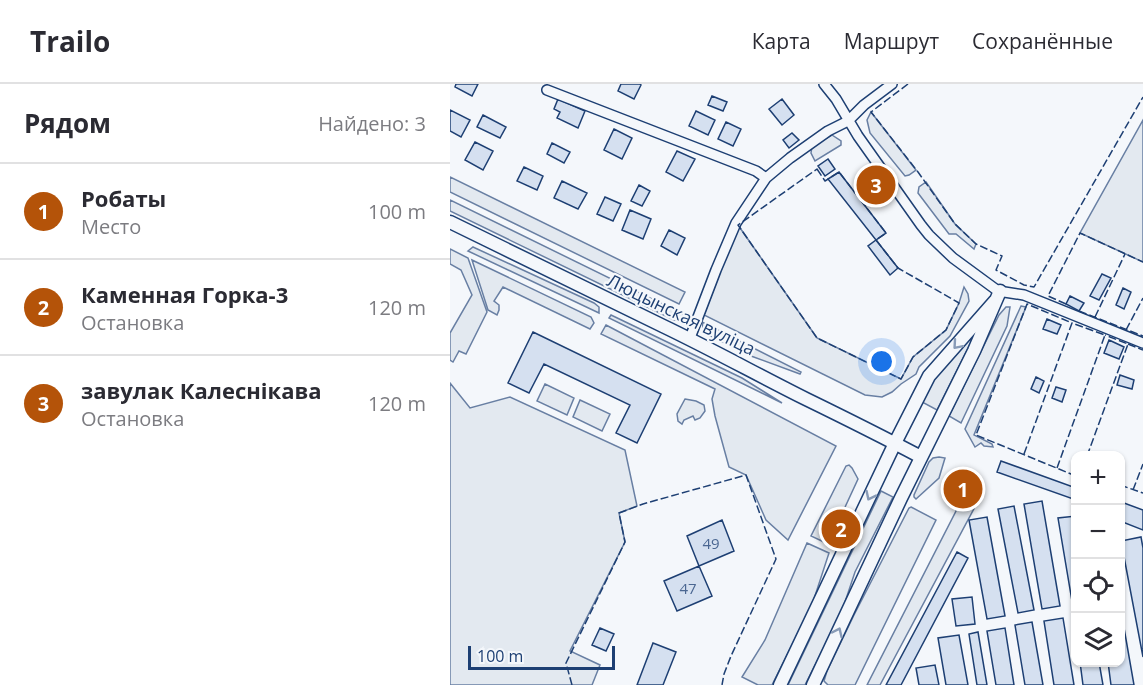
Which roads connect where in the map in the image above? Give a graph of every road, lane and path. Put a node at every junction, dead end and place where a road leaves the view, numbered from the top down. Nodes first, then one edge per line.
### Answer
1 (824, 84) edge
2 (892, 84) edge
3 (547, 90) dead end
4 (848, 121) junction
5 (766, 178) junction
6 (450, 222) edge
7 (997, 296) junction
8 (690, 338) junction
9 (1143, 343) edge
10 (895, 443) junction
11 (921, 457) junction
12 (780, 685) edge
13 (813, 685) edge

1 - 4 street
2 - 4 street
3 - 5 street
4 - 5 street
4 - 7 street
5 - 8 street
6 - 8 main road, Люцынская вуліца
7 - 9 street
7 -> 10 main road
7 - 11 main road
8 - 10 main road, Люцынская вуліца
10 - 11 main road, Люцынская вуліца
10 -> 12 main road
13 -> 11 main road

